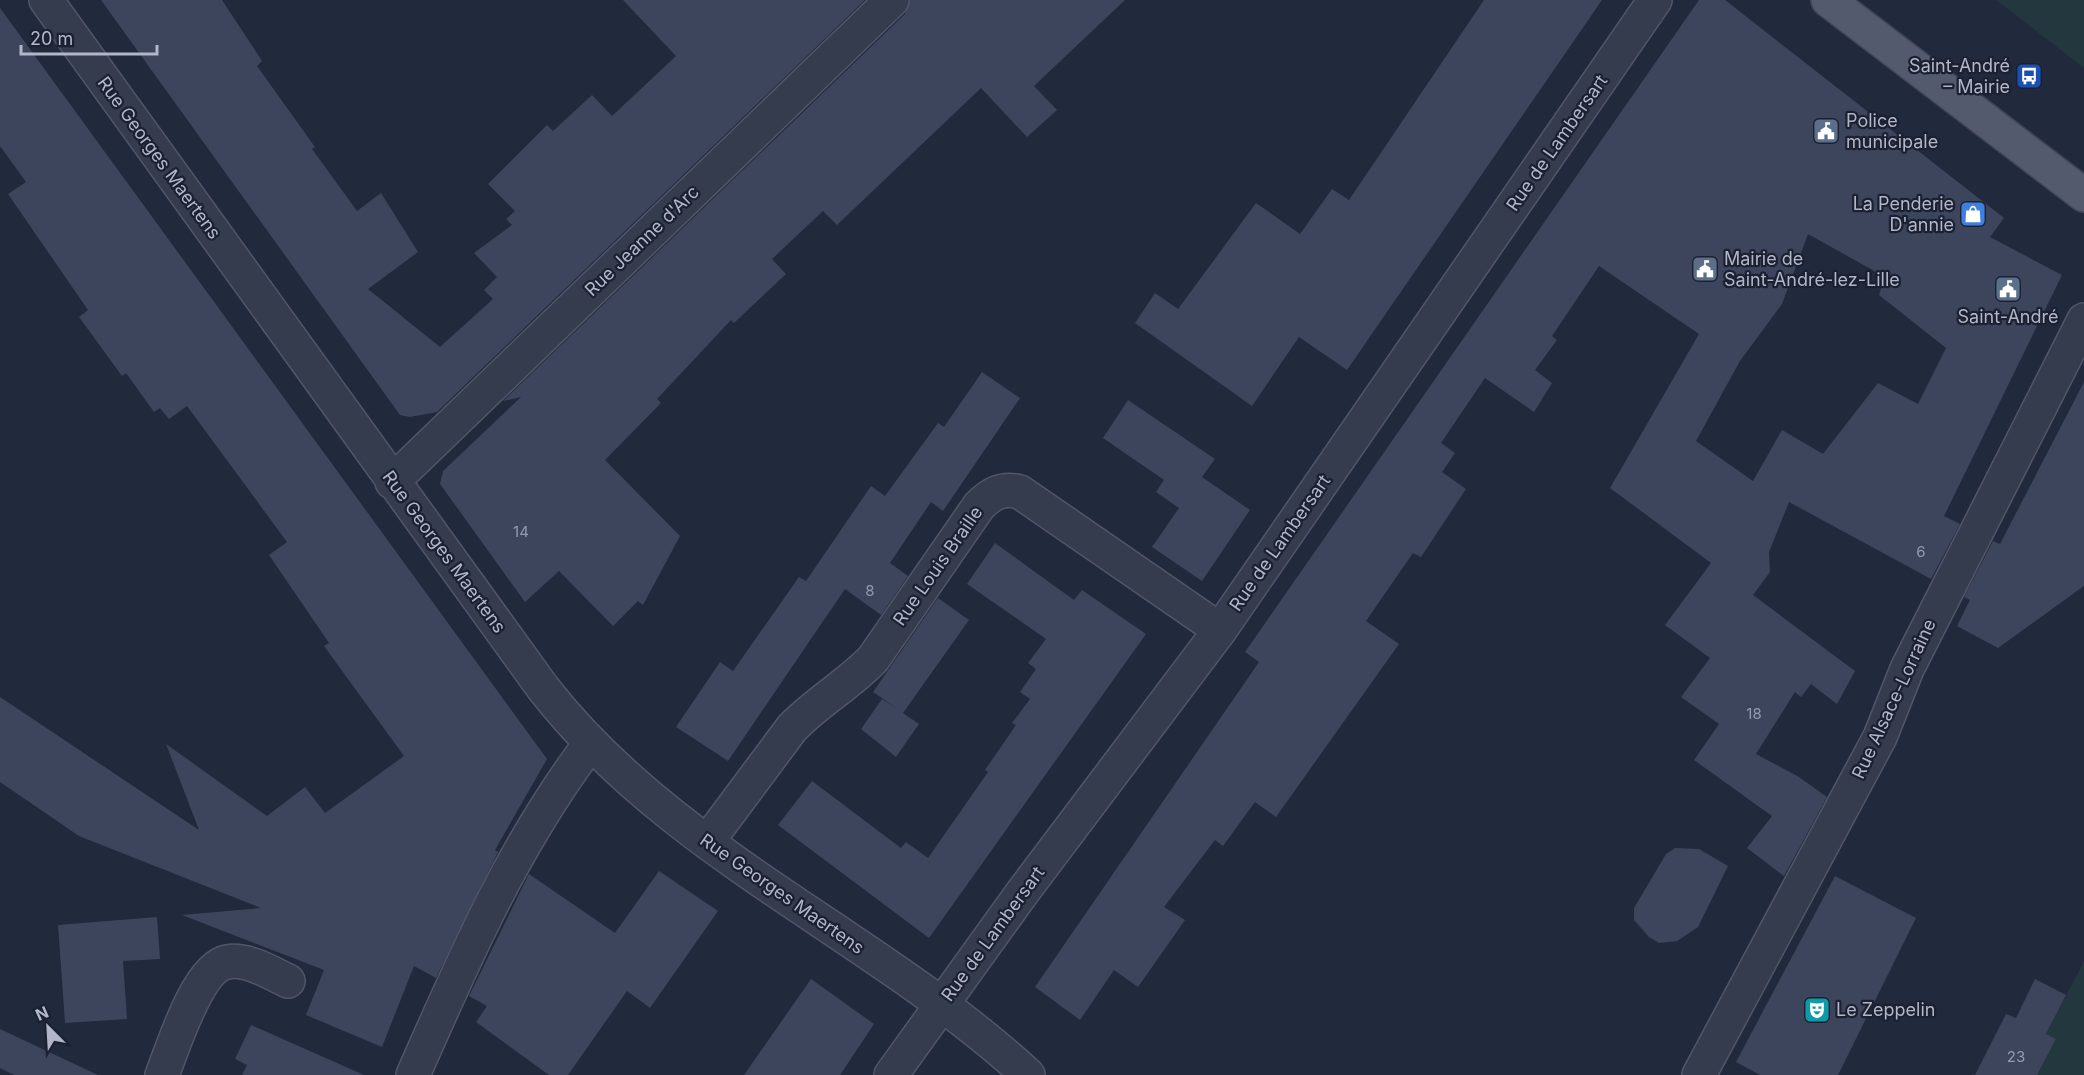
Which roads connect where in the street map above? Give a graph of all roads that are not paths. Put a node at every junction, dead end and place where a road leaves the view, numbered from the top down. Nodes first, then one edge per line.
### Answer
1 (46, 0) edge
2 (892, 0) edge
3 (1655, 0) edge
4 (1828, 0) edge
5 (2084, 195) edge
6 (2084, 320) edge
7 (393, 482) junction
8 (1220, 630) junction
9 (590, 744) junction
10 (707, 842) junction
11 (288, 981) dead end
12 (942, 1004) junction
13 (162, 1075) edge
14 (413, 1075) edge
15 (891, 1075) edge
16 (1028, 1075) edge
17 (1699, 1075) edge

1 - 7 street, Rue Georges Maertens
2 - 7 street, Rue Jeanne d'Arc
3 - 8 street, Rue de Lambersart
4 - 5 main road
6 - 17 street, Rue Alsace-Lorraine
7 - 9 street, Rue Georges Maertens
8 - 10 street, Rue Louis Braille
8 - 12 street, Rue de Lambersart
9 - 10 street, Rue Georges Maertens
9 - 14 street
10 - 12 street, Rue Georges Maertens
11 - 13 street
12 - 15 street, Rue de Lambersart
12 - 16 street, Rue Georges Maertens

